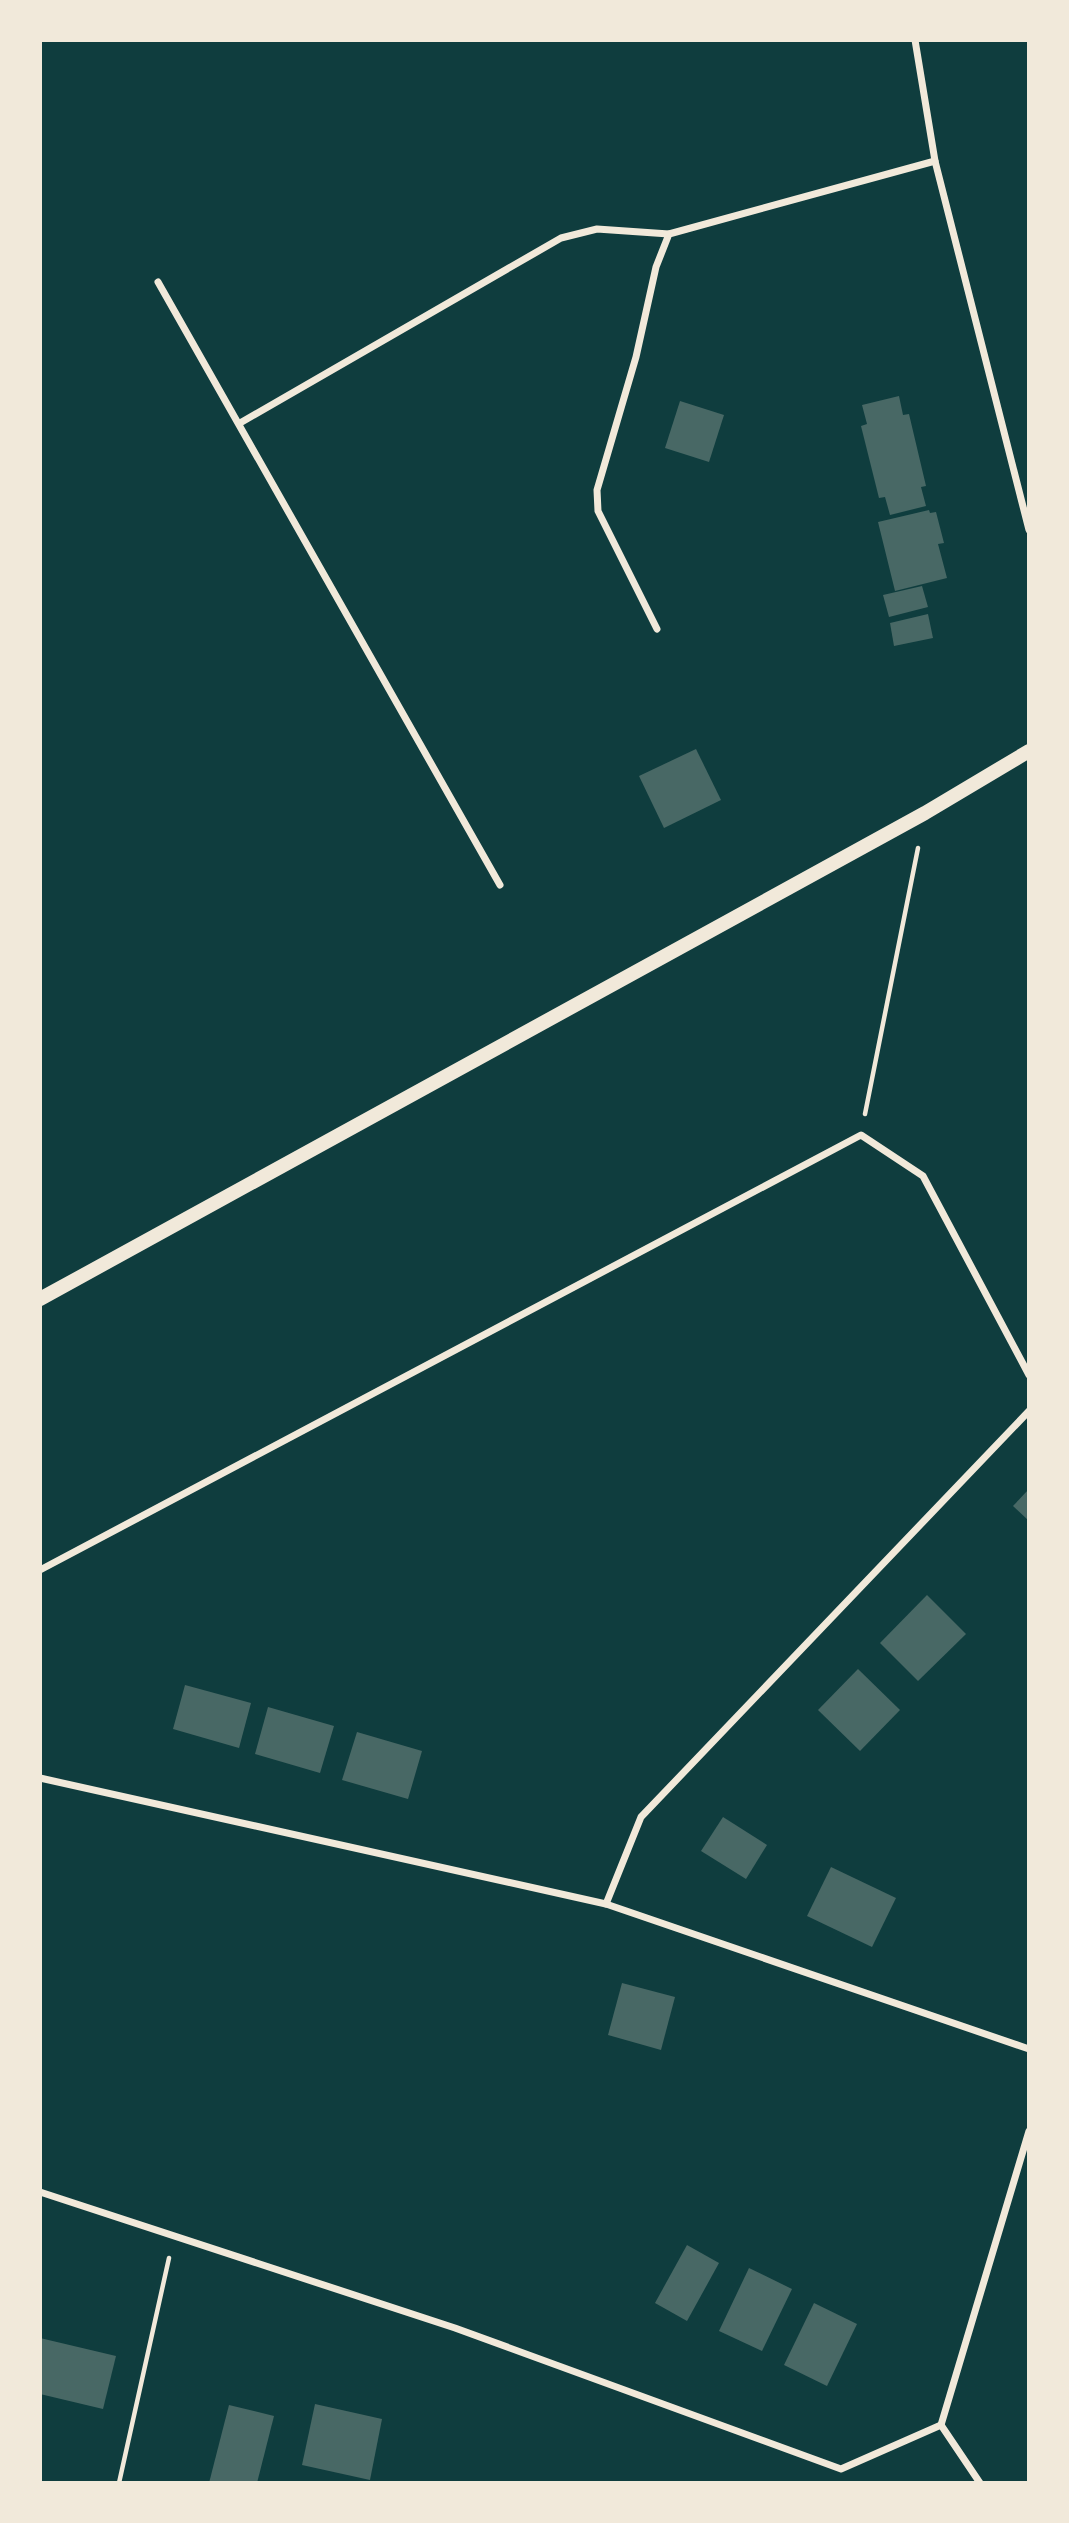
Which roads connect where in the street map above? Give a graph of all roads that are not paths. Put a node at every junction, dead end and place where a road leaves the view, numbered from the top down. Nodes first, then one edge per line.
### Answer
1 (915, 40) edge
2 (934, 161) junction
3 (669, 234) junction
4 (158, 282) dead end
5 (240, 423) junction
6 (1029, 530) edge
7 (657, 629) dead end
8 (1029, 751) edge
9 (500, 885) dead end
10 (40, 1299) edge
11 (1029, 1375) edge
12 (1029, 1411) edge
13 (40, 1570) edge
14 (40, 1778) edge
15 (606, 1904) junction
16 (1029, 2049) edge
17 (1029, 2131) edge
18 (40, 2192) edge
19 (941, 2425) junction
20 (979, 2483) edge

1 - 2 street
2 - 3 street
2 - 6 street
3 - 5 street
3 - 7 street
4 - 5 street
5 - 9 street
8 - 10 main road
11 - 13 street
12 - 15 street
14 - 15 street
15 - 16 street
17 - 19 street
18 - 19 street
19 - 20 street

